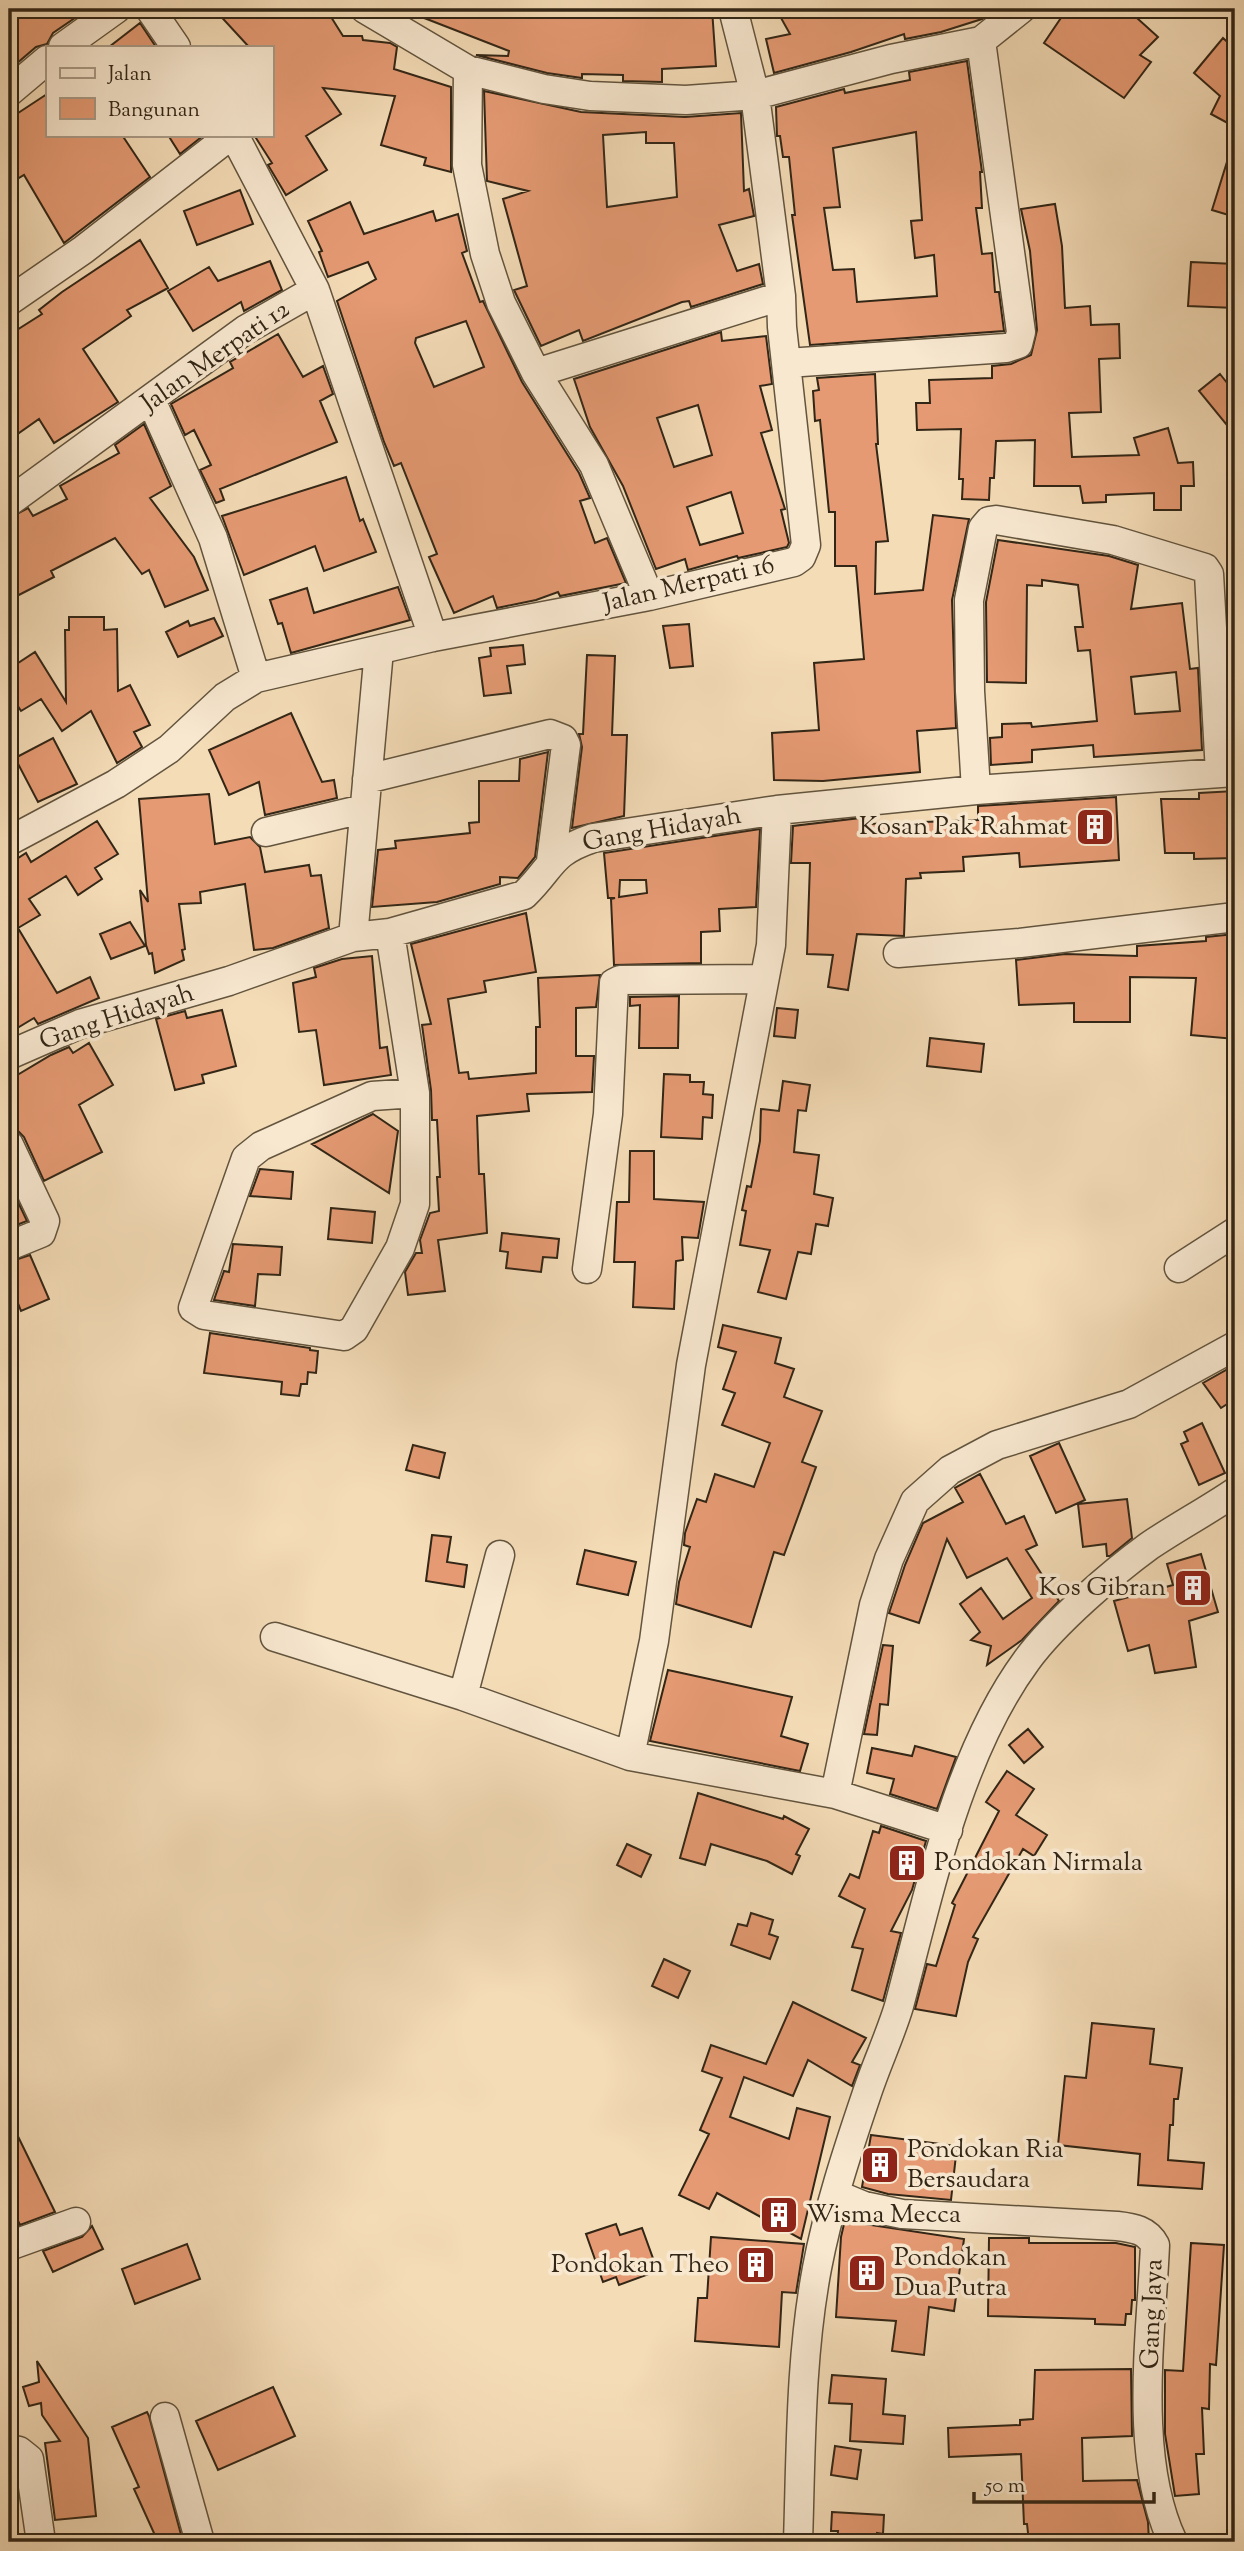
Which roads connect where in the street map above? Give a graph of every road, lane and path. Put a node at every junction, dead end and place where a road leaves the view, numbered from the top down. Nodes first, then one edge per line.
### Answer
1 (116, 9) edge
2 (150, 9) edge
3 (365, 9) edge
4 (733, 9) edge
5 (1021, 9) edge
6 (981, 41) junction
7 (65, 46) edge
8 (175, 46) edge
9 (46, 61) edge
10 (468, 70) junction
11 (9, 92) edge
12 (755, 95) junction
13 (232, 136) edge
14 (234, 136) edge
15 (315, 290) junction
16 (781, 296) junction
17 (9, 301) edge
18 (787, 363) junction
19 (536, 373) junction
20 (151, 400) junction
21 (9, 502) edge
22 (649, 596) junction
23 (433, 637) junction
24 (379, 650) junction
25 (256, 678) junction
26 (1228, 772) edge
27 (367, 779) junction
28 (975, 790) junction
29 (363, 810) junction
30 (777, 810) junction
31 (266, 832) dead end
32 (9, 841) edge
33 (551, 861) junction
34 (1235, 917) edge
35 (390, 933) junction
36 (353, 937) junction
37 (898, 953) dead end
38 (764, 979) junction
39 (9, 1055) edge
40 (415, 1093) junction
41 (9, 1145) edge
42 (1235, 1231) edge
43 (9, 1246) edge
44 (1179, 1268) dead end
45 (587, 1269) dead end
46 (1235, 1346) edge
47 (1235, 1492) edge
48 (500, 1555) dead end
49 (275, 1637) dead end
50 (463, 1696) junction
51 (631, 1756) junction
52 (835, 1794) junction
53 (948, 1830) junction
54 (835, 2194) junction
55 (76, 2222) dead end
56 (9, 2246) edge
57 (165, 2417) dead end
58 (9, 2449) edge
59 (41, 2542) edge
60 (200, 2542) edge
61 (798, 2542) edge
62 (1173, 2542) edge

1 - 7 street
2 - 8 street
3 - 10 street
4 - 12 street, Jalan Merpati 16
5 - 6 street
6 - 12 street
6 - 18 street
9 - 11 street
10 - 12 street
10 - 19 street
12 - 16 street, Jalan Merpati 16
13 - 17 street
14 - 15 street, Jalan Merpati 12
15 - 20 street, Jalan Merpati 12
15 - 23 street
16 - 18 street, Jalan Merpati 16
16 - 19 street
18 - 22 street, Jalan Merpati 16
19 - 22 street
20 - 21 street, Jalan Merpati 12
20 - 25 street
22 - 23 street, Jalan Merpati 16
23 - 24 street, Jalan Merpati 16
24 - 25 street, Jalan Merpati 16
24 - 27 street
25 - 32 street, Jalan Merpati 16
26 - 28 street, Gang Hidayah
26 - 28 street
27 - 29 street
27 - 33 street
28 - 30 street, Gang Hidayah
29 - 31 street
29 - 36 street
30 - 33 street, Gang Hidayah
30 - 38 street
33 - 35 street, Gang Hidayah
34 - 37 street
35 - 36 street, Gang Hidayah
35 - 40 street
36 - 39 street, Gang Hidayah
38 - 45 street
38 - 51 street
40 - 40 street
41 - 43 street
42 - 44 street
46 - 52 street
47 - 53 street
48 - 50 street
49 - 50 street
50 - 51 street
51 - 52 street
52 - 53 street
53 - 54 street
54 - 61 street
54 - 62 street, Gang Jaya
55 - 56 street
57 - 60 street
58 - 59 street

